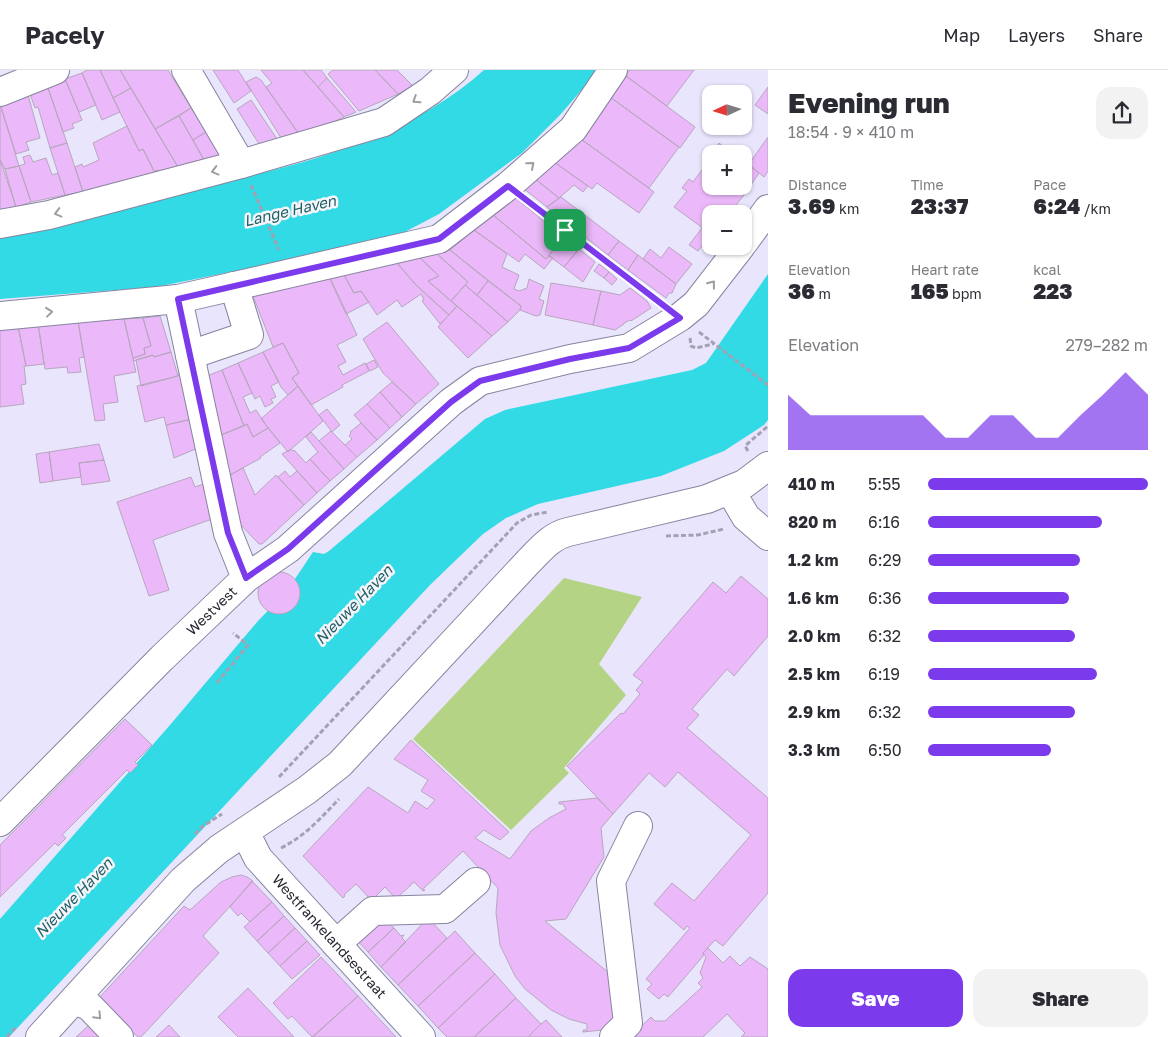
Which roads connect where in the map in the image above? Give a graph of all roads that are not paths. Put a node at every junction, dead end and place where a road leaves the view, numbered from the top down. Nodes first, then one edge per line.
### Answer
1 (54, 70) edge
2 (186, 70) edge
3 (454, 70) edge
4 (613, 70) edge
5 (0, 92) edge
6 (245, 174) junction
7 (768, 209) edge
8 (0, 224) edge
9 (752, 231) edge
10 (734, 255) edge
11 (234, 286) junction
12 (178, 299) junction
13 (0, 316) edge
14 (190, 355) junction
15 (768, 466) edge
16 (730, 490) junction
17 (768, 536) edge
18 (246, 578) junction
19 (0, 822) edge
20 (638, 826) dead end
21 (245, 832) junction
22 (476, 882) dead end
23 (336, 944) junction
24 (74, 1000) junction
25 (40, 1037) edge
26 (119, 1037) edge
27 (421, 1037) edge
28 (614, 1037) edge

1 - 5 street
2 - 6 street
3 -> 6 street
11 -> 4 street
6 -> 8 street
7 - 9 street
18 -> 10 street, Westvest
11 - 12 street
11 - 14 street
13 -> 12 street
12 - 14 street
14 - 18 street
15 - 16 street
16 - 17 street
16 - 21 street
18 - 19 street, Westvest
20 - 28 street
21 - 23 street, Westfrankelandsestraat
21 - 24 street
22 - 23 street
23 - 27 street, Westfrankelandsestraat
24 - 25 street
24 -> 26 street

